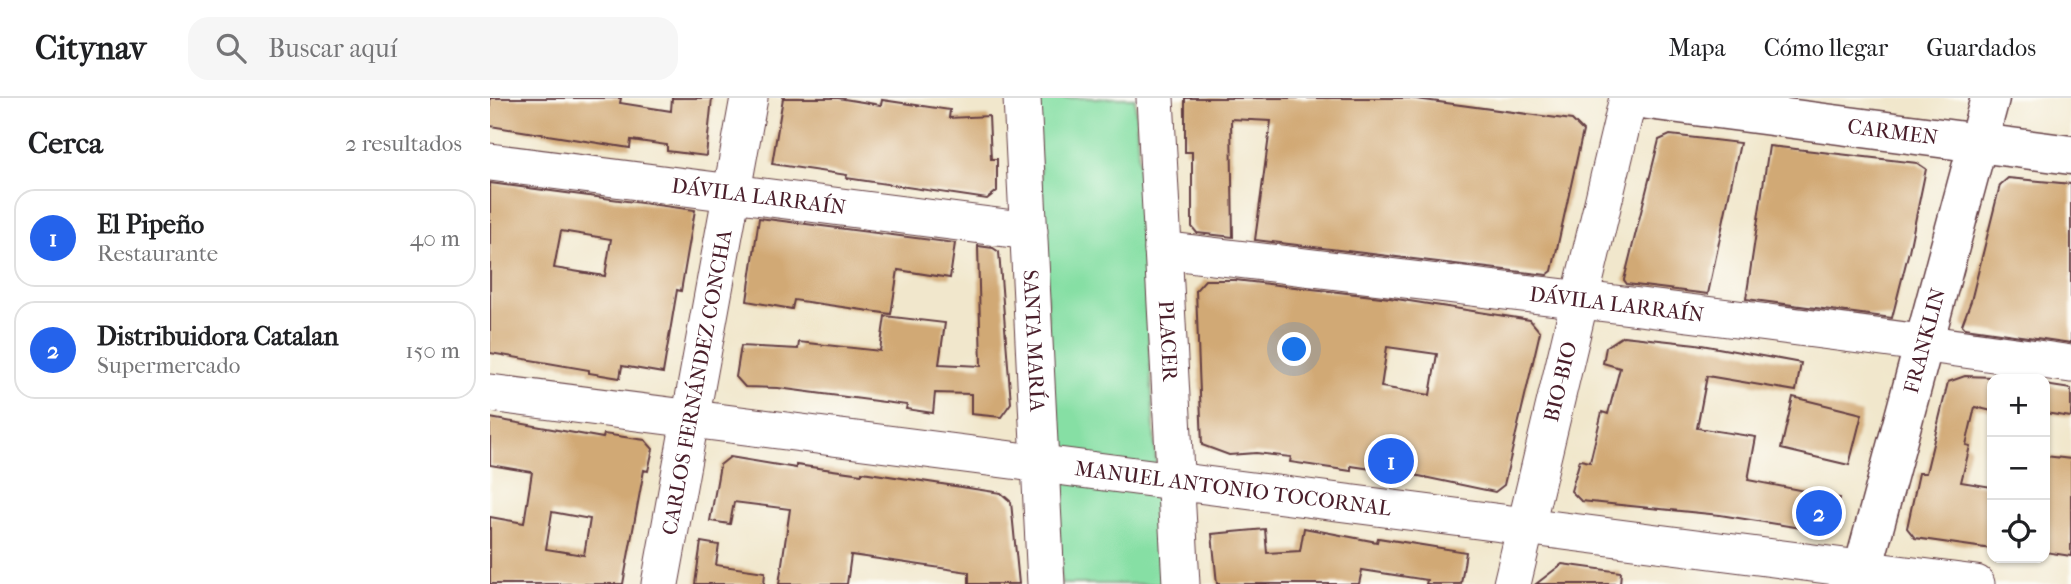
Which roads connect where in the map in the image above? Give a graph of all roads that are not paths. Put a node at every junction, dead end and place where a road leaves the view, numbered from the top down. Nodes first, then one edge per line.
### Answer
1 (749, 98) edge
2 (1022, 98) edge
3 (1155, 98) edge
4 (1630, 98) edge
5 (1990, 98) edge
6 (1977, 145) junction
7 (2071, 155) edge
8 (490, 162) edge
9 (732, 193) junction
10 (1028, 232) junction
11 (1163, 250) junction
12 (1580, 300) junction
13 (1924, 345) junction
14 (2071, 364) edge
15 (490, 393) edge
16 (690, 419) junction
17 (1040, 465) junction
18 (1175, 482) junction
19 (1526, 525) junction
20 (1861, 577) edge
21 (660, 584) edge
22 (1046, 584) edge
23 (1181, 584) edge
24 (1512, 584) edge
25 (1976, 584) edge

1 - 9 street, CARLOS FERNÁNDEZ CONCHA
2 - 10 street, SANTA MARÍA
3 - 11 street, PLACER
4 - 6 main road, CARMEN
4 - 12 street, BIO-BIO
5 - 6 main road, FRANKLIN
6 - 7 main road, CARMEN
6 - 13 main road, FRANKLIN
8 - 9 street, DÁVILA LARRAÍN
9 - 10 street, DÁVILA LARRAÍN
9 - 16 street, CARLOS FERNÁNDEZ CONCHA
10 - 17 street, SANTA MARÍA
11 - 12 street, DÁVILA LARRAÍN
11 - 18 street, PLACER
12 - 13 street, DÁVILA LARRAÍN
12 - 19 street, BIO-BIO
13 - 14 street, DÁVILA LARRAÍN
13 - 20 main road, FRANKLIN
15 - 16 street, MANUEL ANTONIO TOCORNAL
16 - 17 street, MANUEL ANTONIO TOCORNAL
16 - 21 street, CARLOS FERNÁNDEZ CONCHA
17 - 18 street, MANUEL ANTONIO TOCORNAL
17 - 22 street, SANTA MARÍA
18 - 19 street, MANUEL ANTONIO TOCORNAL
18 - 23 street, PLACER
19 - 20 street, MANUEL ANTONIO TOCORNAL
19 - 24 street, BIO-BIO
20 - 25 street, MANUEL ANTONIO TOCORNAL

